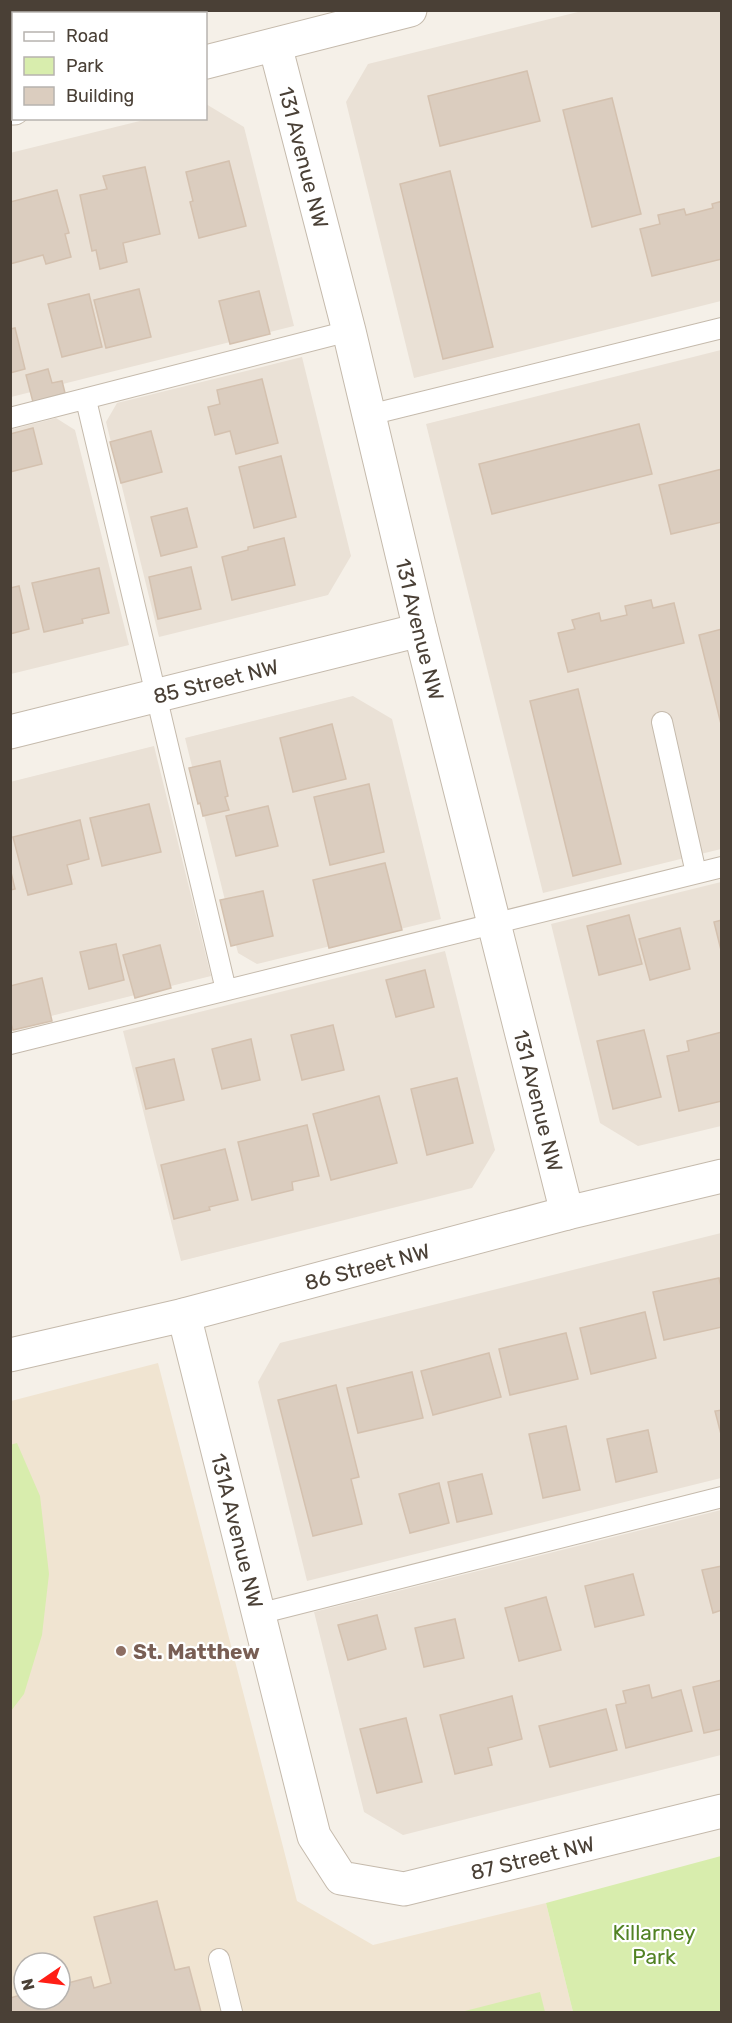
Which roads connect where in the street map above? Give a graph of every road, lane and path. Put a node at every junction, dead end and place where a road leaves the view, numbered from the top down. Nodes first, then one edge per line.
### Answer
1 (410, 10) edge
2 (275, 45) junction
3 (207, 58) edge
4 (722, 328) edge
5 (349, 331) junction
6 (86, 400) junction
7 (369, 415) junction
8 (10, 418) edge
9 (420, 630) junction
10 (156, 696) junction
11 (662, 722) dead end
12 (10, 732) edge
13 (722, 867) edge
14 (696, 873) junction
15 (494, 924) junction
16 (226, 990) junction
17 (10, 1044) edge
18 (722, 1176) edge
19 (567, 1214) junction
20 (184, 1315) junction
21 (10, 1355) edge
22 (722, 1497) edge
23 (258, 1614) junction
24 (722, 1811) edge
25 (341, 1878) joint
26 (219, 1959) dead end
27 (232, 2013) edge

1 - 2 street
2 - 3 street
2 - 5 street, 131 Avenue NW
4 - 7 lane
5 - 6 lane
5 - 7 street, 131 Avenue NW
6 - 8 lane
6 - 10 lane
7 - 9 street, 131 Avenue NW
9 - 10 street, 85 Street NW
9 - 15 street, 131 Avenue NW
10 - 12 street, 85 Street NW
10 - 16 lane
11 - 14 lane
13 - 14 lane
14 - 15 lane
15 - 16 lane
15 - 19 street, 131 Avenue NW
16 - 17 lane
18 - 19 street, 86 Street NW
19 - 20 street, 86 Street NW
20 - 21 street, 86 Street NW
20 - 23 street, 131A Avenue NW
22 - 23 lane
23 - 25 street, 131A Avenue NW
24 - 25 street, 87 Street NW
26 - 27 lane

